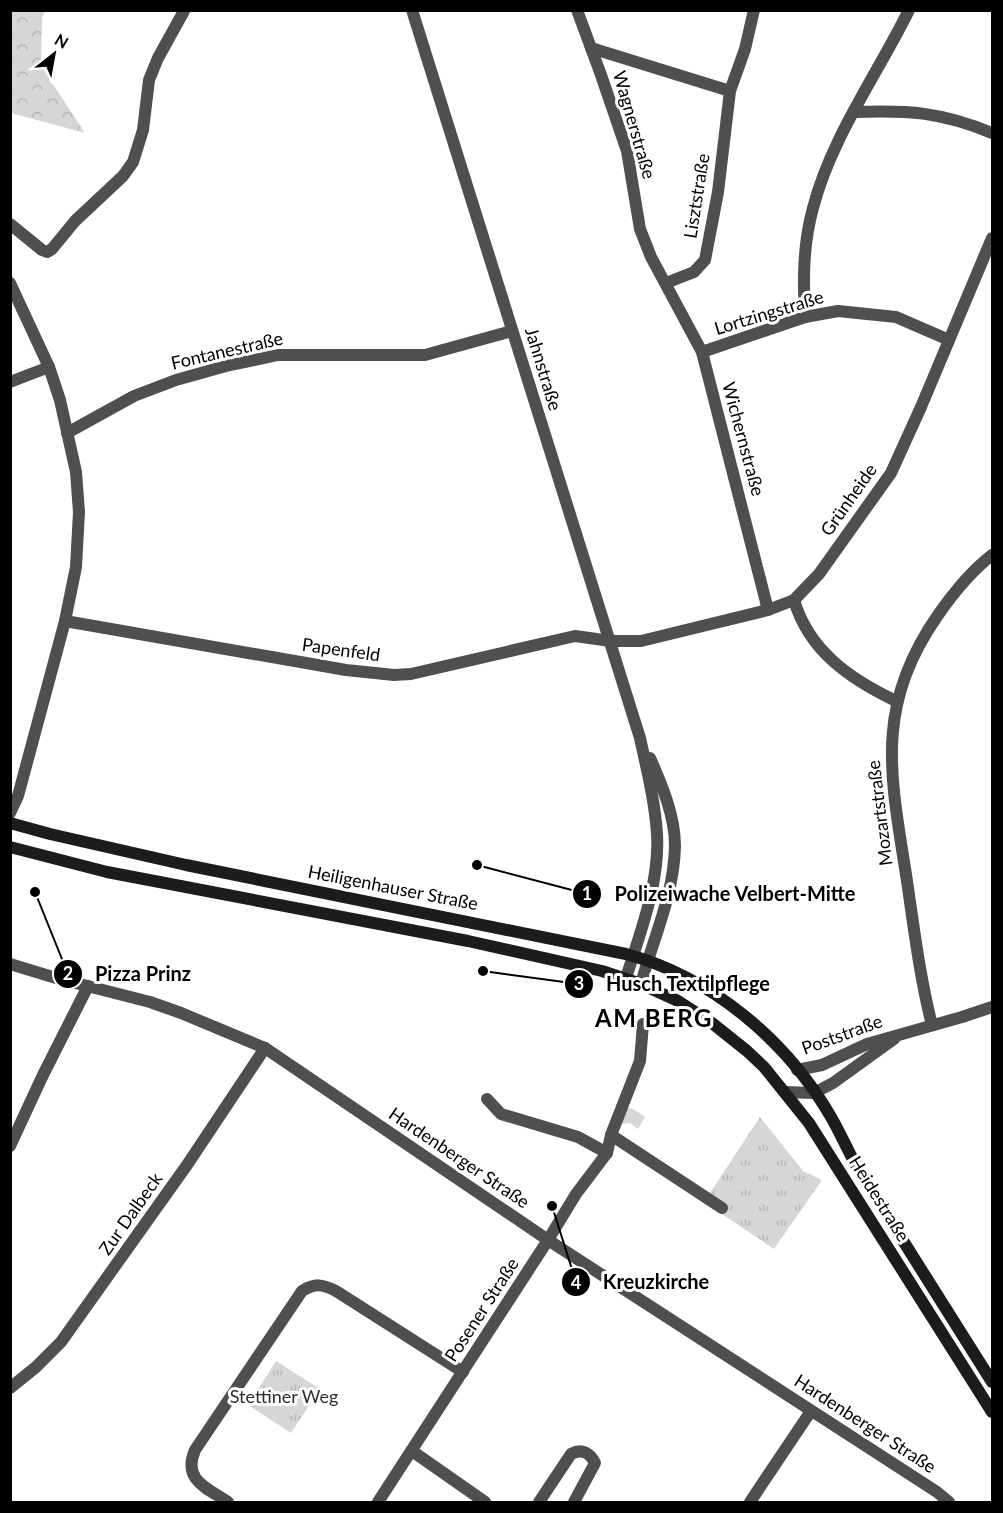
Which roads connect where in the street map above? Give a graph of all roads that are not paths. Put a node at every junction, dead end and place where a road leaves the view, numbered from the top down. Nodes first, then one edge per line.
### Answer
1 (184, 10) edge
2 (412, 10) edge
3 (577, 10) edge
4 (754, 10) edge
5 (909, 10) edge
6 (591, 48) junction
7 (730, 91) junction
8 (854, 112) junction
9 (993, 133) edge
10 (10, 224) edge
11 (993, 238) edge
12 (10, 283) edge
13 (666, 283) junction
14 (805, 317) junction
15 (512, 331) junction
16 (949, 340) junction
17 (702, 352) junction
18 (49, 367) junction
19 (10, 382) edge
20 (68, 433) junction
21 (993, 555) edge
22 (794, 600) junction
23 (768, 610) junction
24 (65, 621) junction
25 (611, 640) junction
26 (896, 701) junction
27 (640, 738) junction
28 (10, 813) edge
29 (10, 823) edge
30 (10, 847) edge
31 (633, 956) junction
32 (647, 960) junction
33 (10, 964) edge
34 (626, 978) junction
35 (641, 984) junction
36 (88, 986) junction
37 (993, 1006) edge
38 (712, 1023) joint
39 (643, 1024) dead end
40 (754, 1024) joint
41 (932, 1024) junction
42 (899, 1034) junction
43 (265, 1048) junction
44 (797, 1070) junction
45 (785, 1092) junction
46 (814, 1093) junction
47 (487, 1099) dead end
48 (611, 1135) junction
49 (10, 1146) edge
50 (607, 1153) junction
51 (722, 1208) dead end
52 (548, 1240) junction
53 (463, 1372) junction
54 (993, 1382) edge
55 (10, 1388) edge
56 (811, 1411) junction
57 (993, 1412) edge
58 (412, 1451) junction
59 (228, 1503) edge
60 (378, 1503) edge
61 (485, 1503) edge
62 (539, 1503) edge
63 (574, 1503) edge
64 (750, 1503) edge
65 (949, 1503) edge

1 - 10 street
2 - 15 street, Jahnstraße
3 - 6 street, Wagnerstraße
4 - 7 street, Lisztstraße
5 - 8 street
6 - 7 street
6 - 13 street, Wagnerstraße
7 - 13 street, Lisztstraße
8 - 9 street
8 - 14 street
11 - 16 street, Grünheide
12 - 18 street
13 - 17 street, Wichernstraße
14 - 16 street, Lortzingstraße
14 - 17 street, Lortzingstraße
15 - 20 street, Fontanestraße
15 - 25 street, Jahnstraße
16 - 22 street, Grünheide
17 - 23 street, Wichernstraße
18 - 19 street
18 - 20 street
20 - 24 street
21 - 26 street, Mozartstraße
22 - 23 street, Grünheide
22 - 26 street
23 - 25 street, Grünheide
24 - 25 street, Papenfeld
24 - 28 street
25 - 27 street, Jahnstraße
26 - 41 street, Mozartstraße
27 - 31 street, Jahnstraße
27 - 32 street, Jahnstraße
29 - 31 main road, Heiligenhauser Straße
30 - 34 main road, Heiligenhauser Straße
31 - 32 main road, Heiligenhauser Straße
31 - 34 street, Jahnstraße
32 - 35 street, Jahnstraße
32 - 40 main road, Heiligenhauser Straße
33 - 36 street, Hardenberger Straße
34 - 35 main road, Heiligenhauser Straße
35 - 38 main road, Heiligenhauser Straße
36 - 43 street, Hardenberger Straße
36 - 49 street
37 - 41 street, Poststraße
38 - 45 main road, Heidestraße
39 - 48 street, Posener Straße
40 - 44 main road, Heidestraße
41 - 42 street, Poststraße
42 - 44 street, Poststraße
42 - 46 street, Poststraße
43 - 52 street, Hardenberger Straße
43 - 55 street, Zur Dalbeck
44 - 46 main road, Heidestraße
45 - 46 street
45 - 57 main road, Heidestraße
46 - 54 main road, Heidestraße
47 - 50 street
48 - 50 street, Posener Straße
48 - 51 street
50 - 52 street, Posener Straße
52 - 53 street, Posener Straße
52 - 56 street, Hardenberger Straße
53 - 58 street, Posener Straße
53 - 59 street
56 - 64 street
56 - 65 street, Hardenberger Straße
58 - 60 street, Posener Straße
58 - 61 street
62 - 63 street

